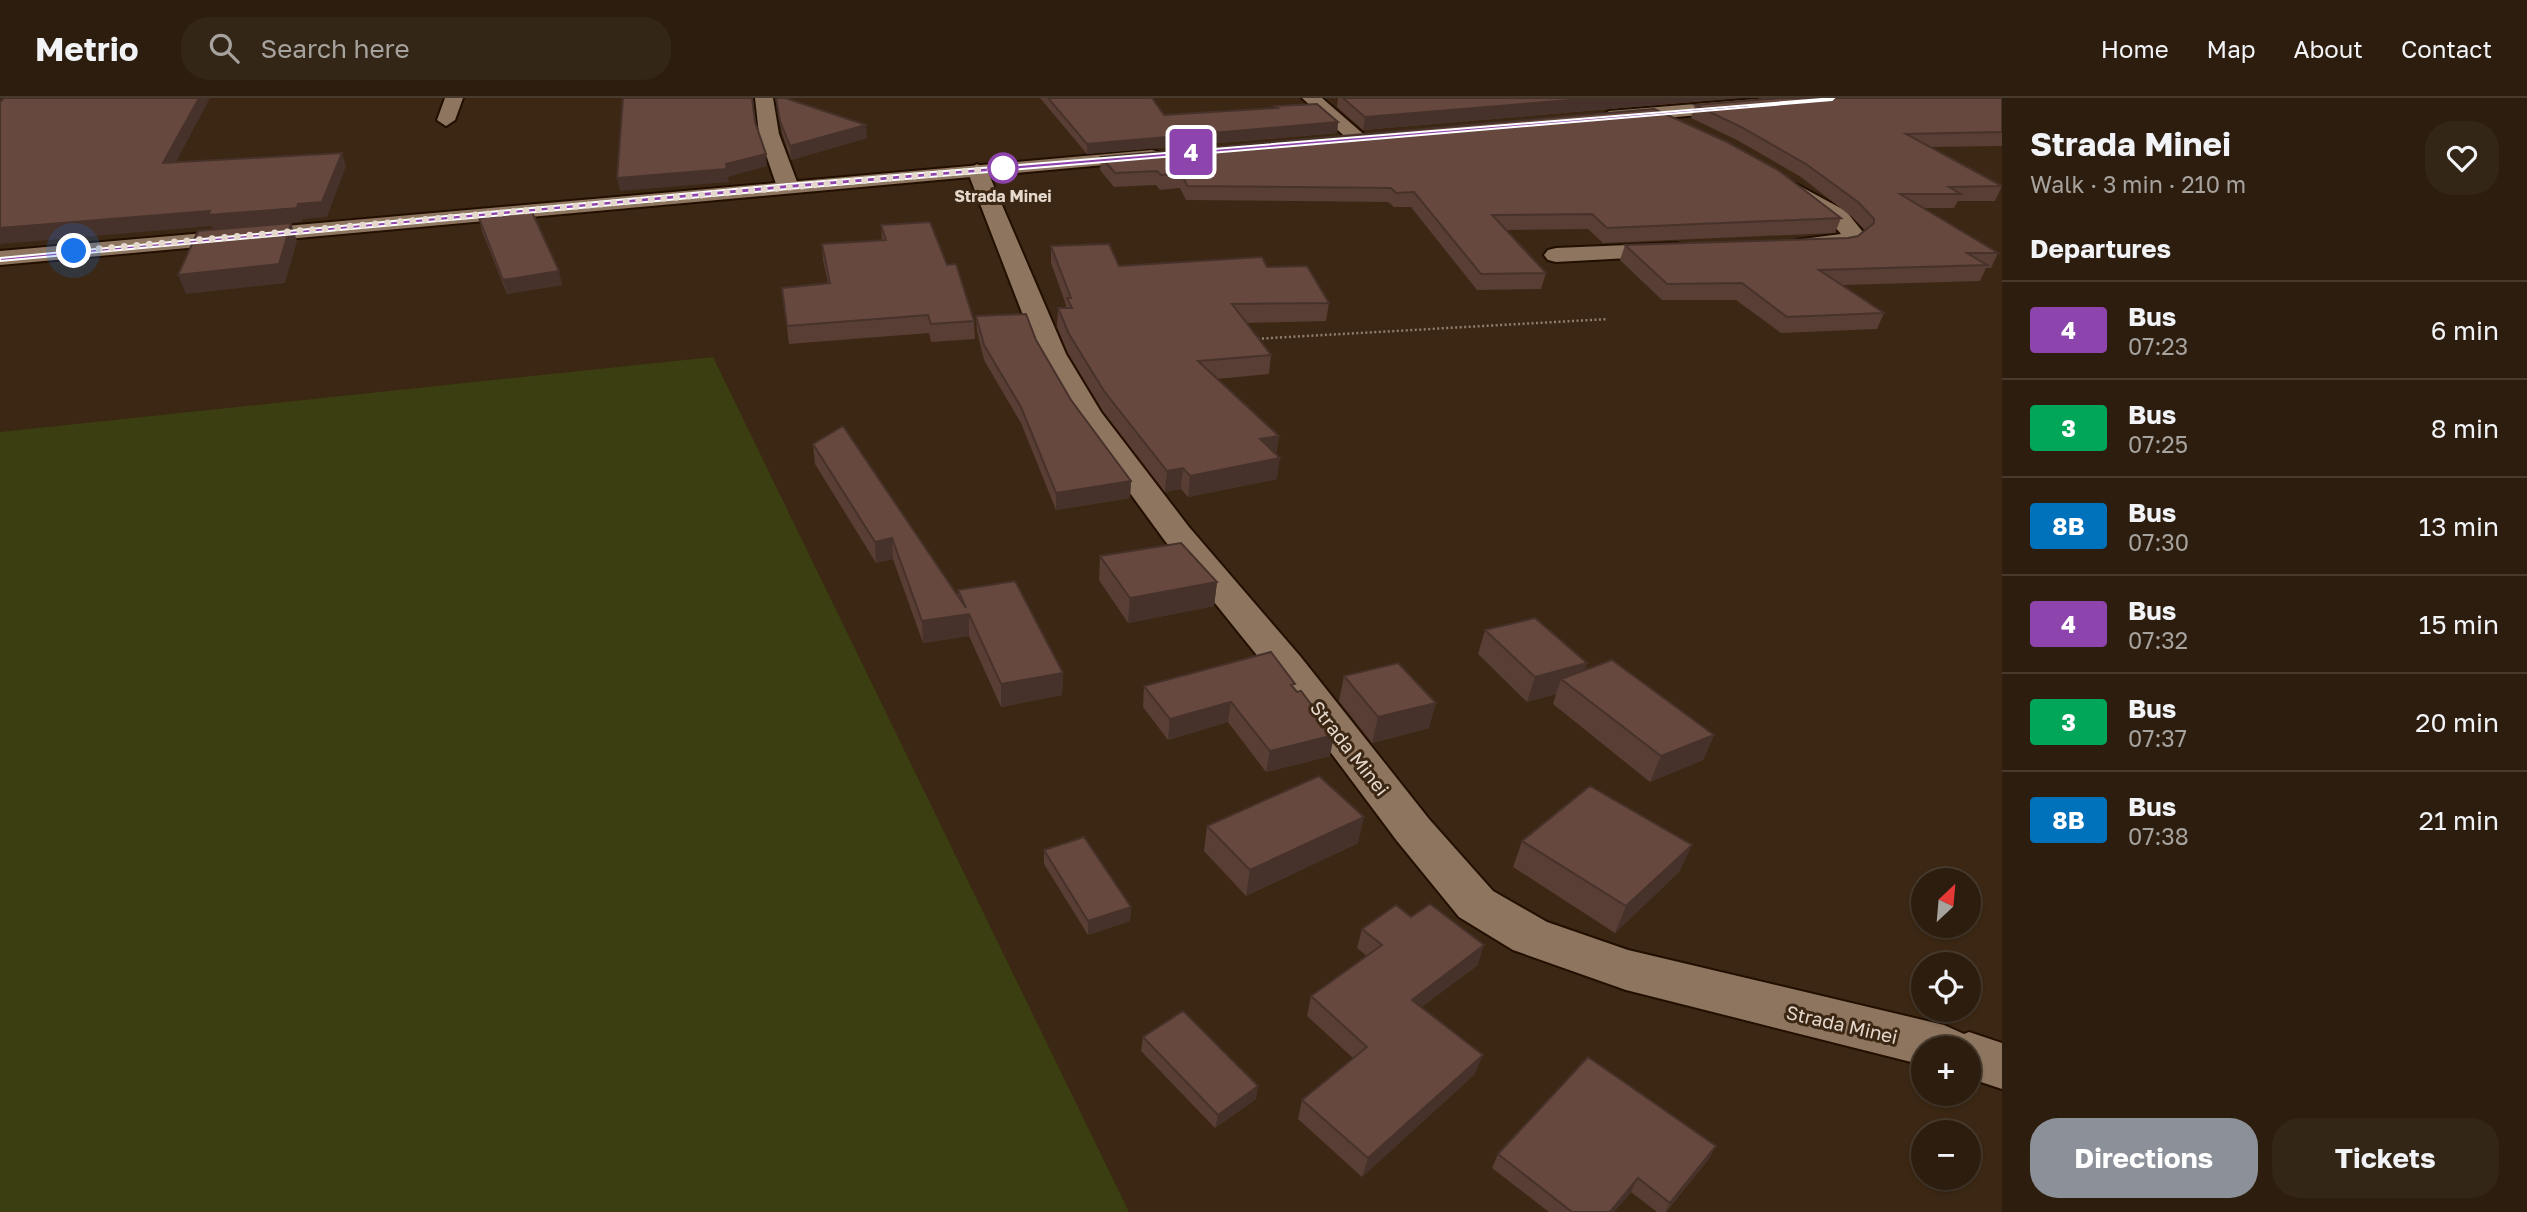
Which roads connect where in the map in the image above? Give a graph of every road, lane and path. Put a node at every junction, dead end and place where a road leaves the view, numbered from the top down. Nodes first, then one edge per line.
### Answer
1 (454, 98) edge
2 (764, 98) edge
3 (1311, 98) edge
4 (1833, 98) edge
5 (1653, 113) junction
6 (1583, 119) edge
7 (446, 120) dead end
8 (1691, 130) edge
9 (1378, 136) edge
10 (1358, 138) junction
11 (1330, 141) edge
12 (1166, 154) edge
13 (977, 170) junction
14 (1783, 181) edge
15 (788, 187) junction
16 (1788, 246) edge
17 (1692, 249) edge
18 (1556, 255) dead end
19 (0, 258) edge
20 (1608, 320) dead end
21 (1248, 339) edge
22 (1911, 1040) edge
23 (1981, 1059) edge
24 (2002, 1066) edge

1 - 7 street
2 - 15 street
3 - 10 street
4 - 5 street
5 - 6 street
5 - 8 street
9 - 10 street
10 - 11 street
12 - 13 street
13 - 15 street
13 - 22 street, Strada Minei
14 - 16 street
15 - 19 street
17 - 18 street
20 - 21 path
23 - 24 street

